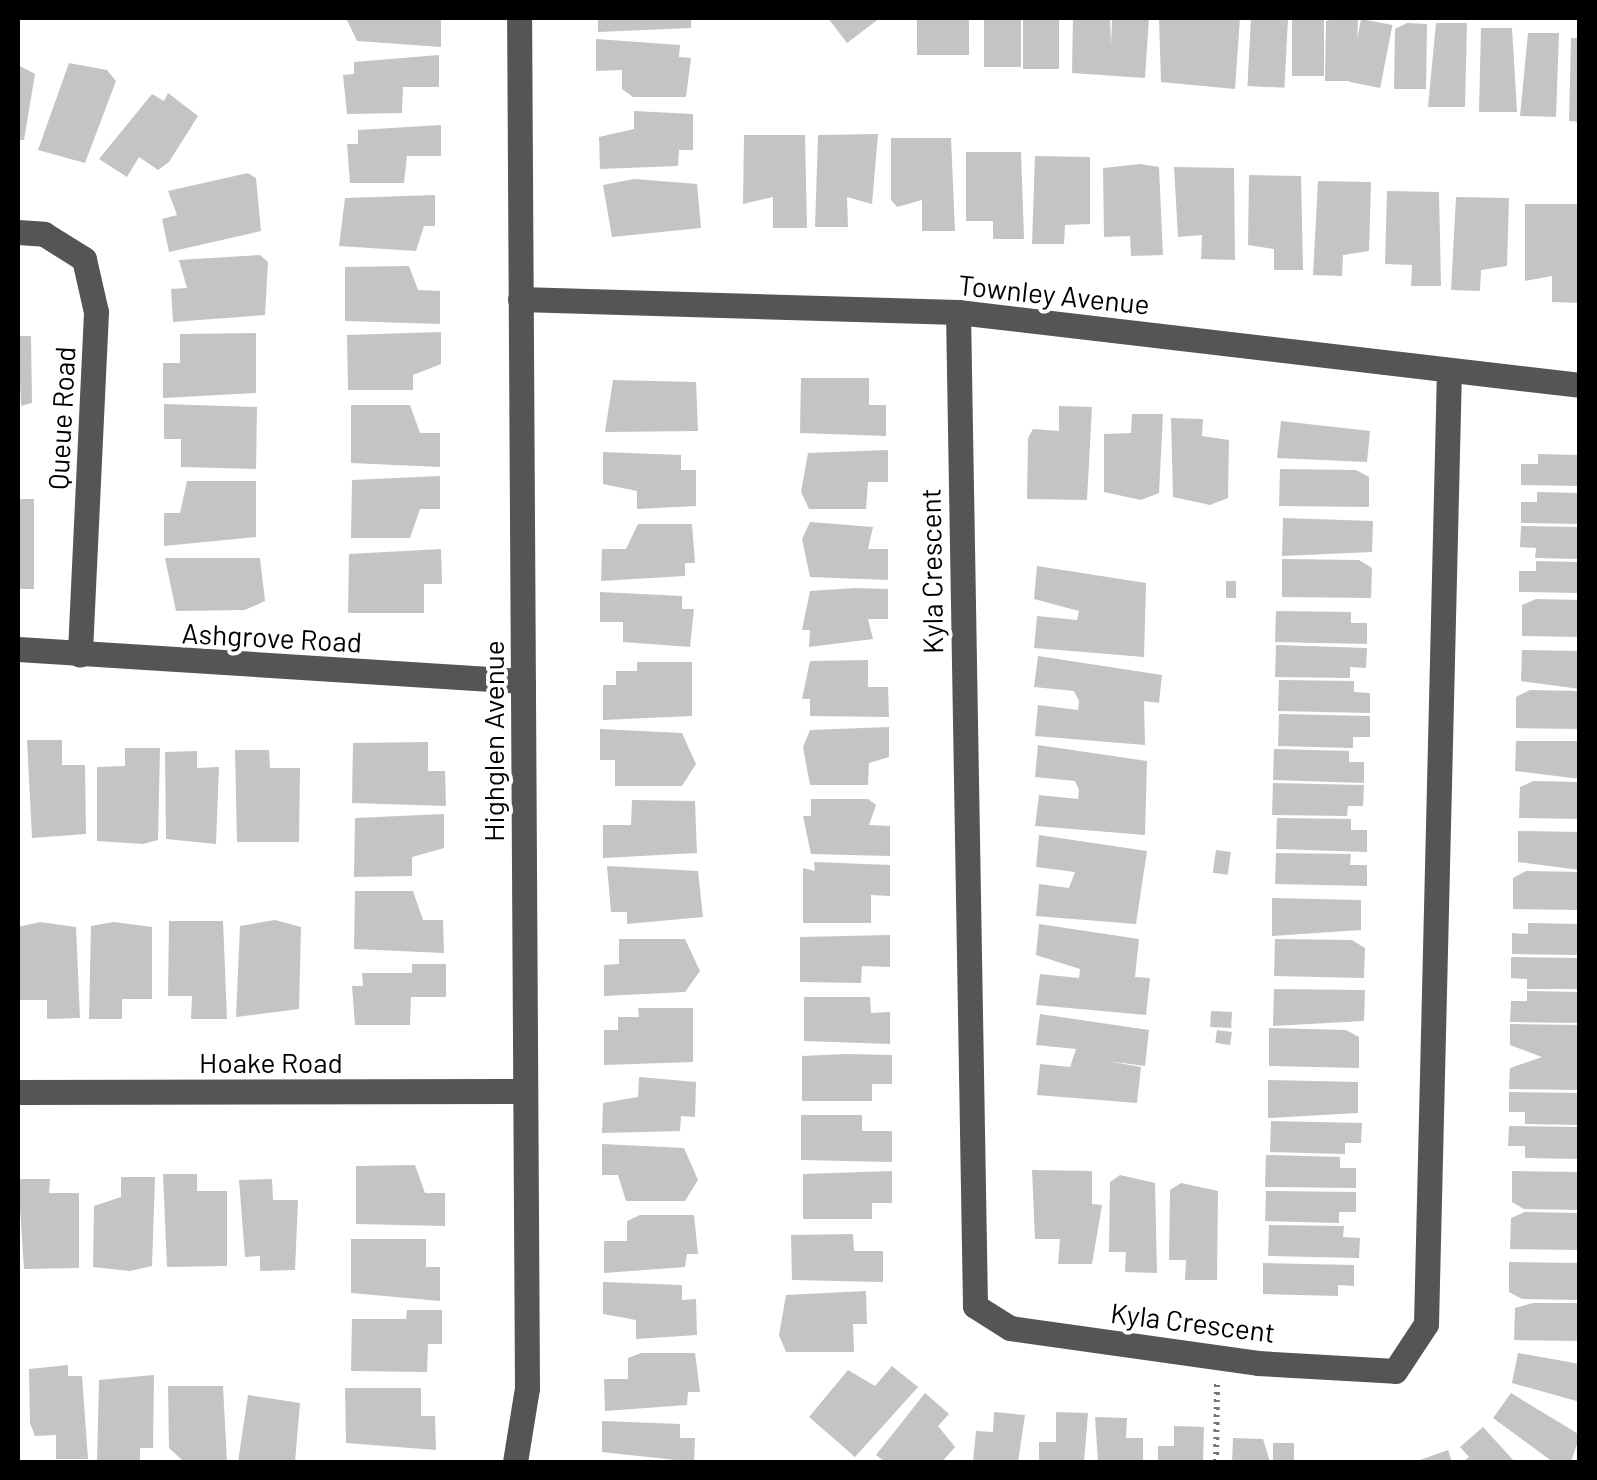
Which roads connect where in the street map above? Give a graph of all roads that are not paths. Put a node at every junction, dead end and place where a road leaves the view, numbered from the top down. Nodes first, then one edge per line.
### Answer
1 (518, 18) edge
2 (18, 232) edge
3 (520, 299) junction
4 (958, 312) junction
5 (1449, 370) junction
6 (1580, 385) edge
7 (18, 650) edge
8 (80, 656) junction
9 (522, 682) junction
10 (525, 1091) junction
11 (18, 1092) edge
12 (515, 1462) edge

1 - 3 street, Highglen Avenue
2 - 8 street, Queue Road
3 - 4 street, Townley Avenue
3 - 9 street, Highglen Avenue
4 - 5 street, Townley Avenue
4 - 5 street, Kyla Crescent
5 - 6 street, Townley Avenue
7 - 8 street, Ashgrove Road
8 - 9 street, Ashgrove Road
9 - 10 street, Highglen Avenue
10 - 11 street, Hoake Road
10 - 12 street, Highglen Avenue

